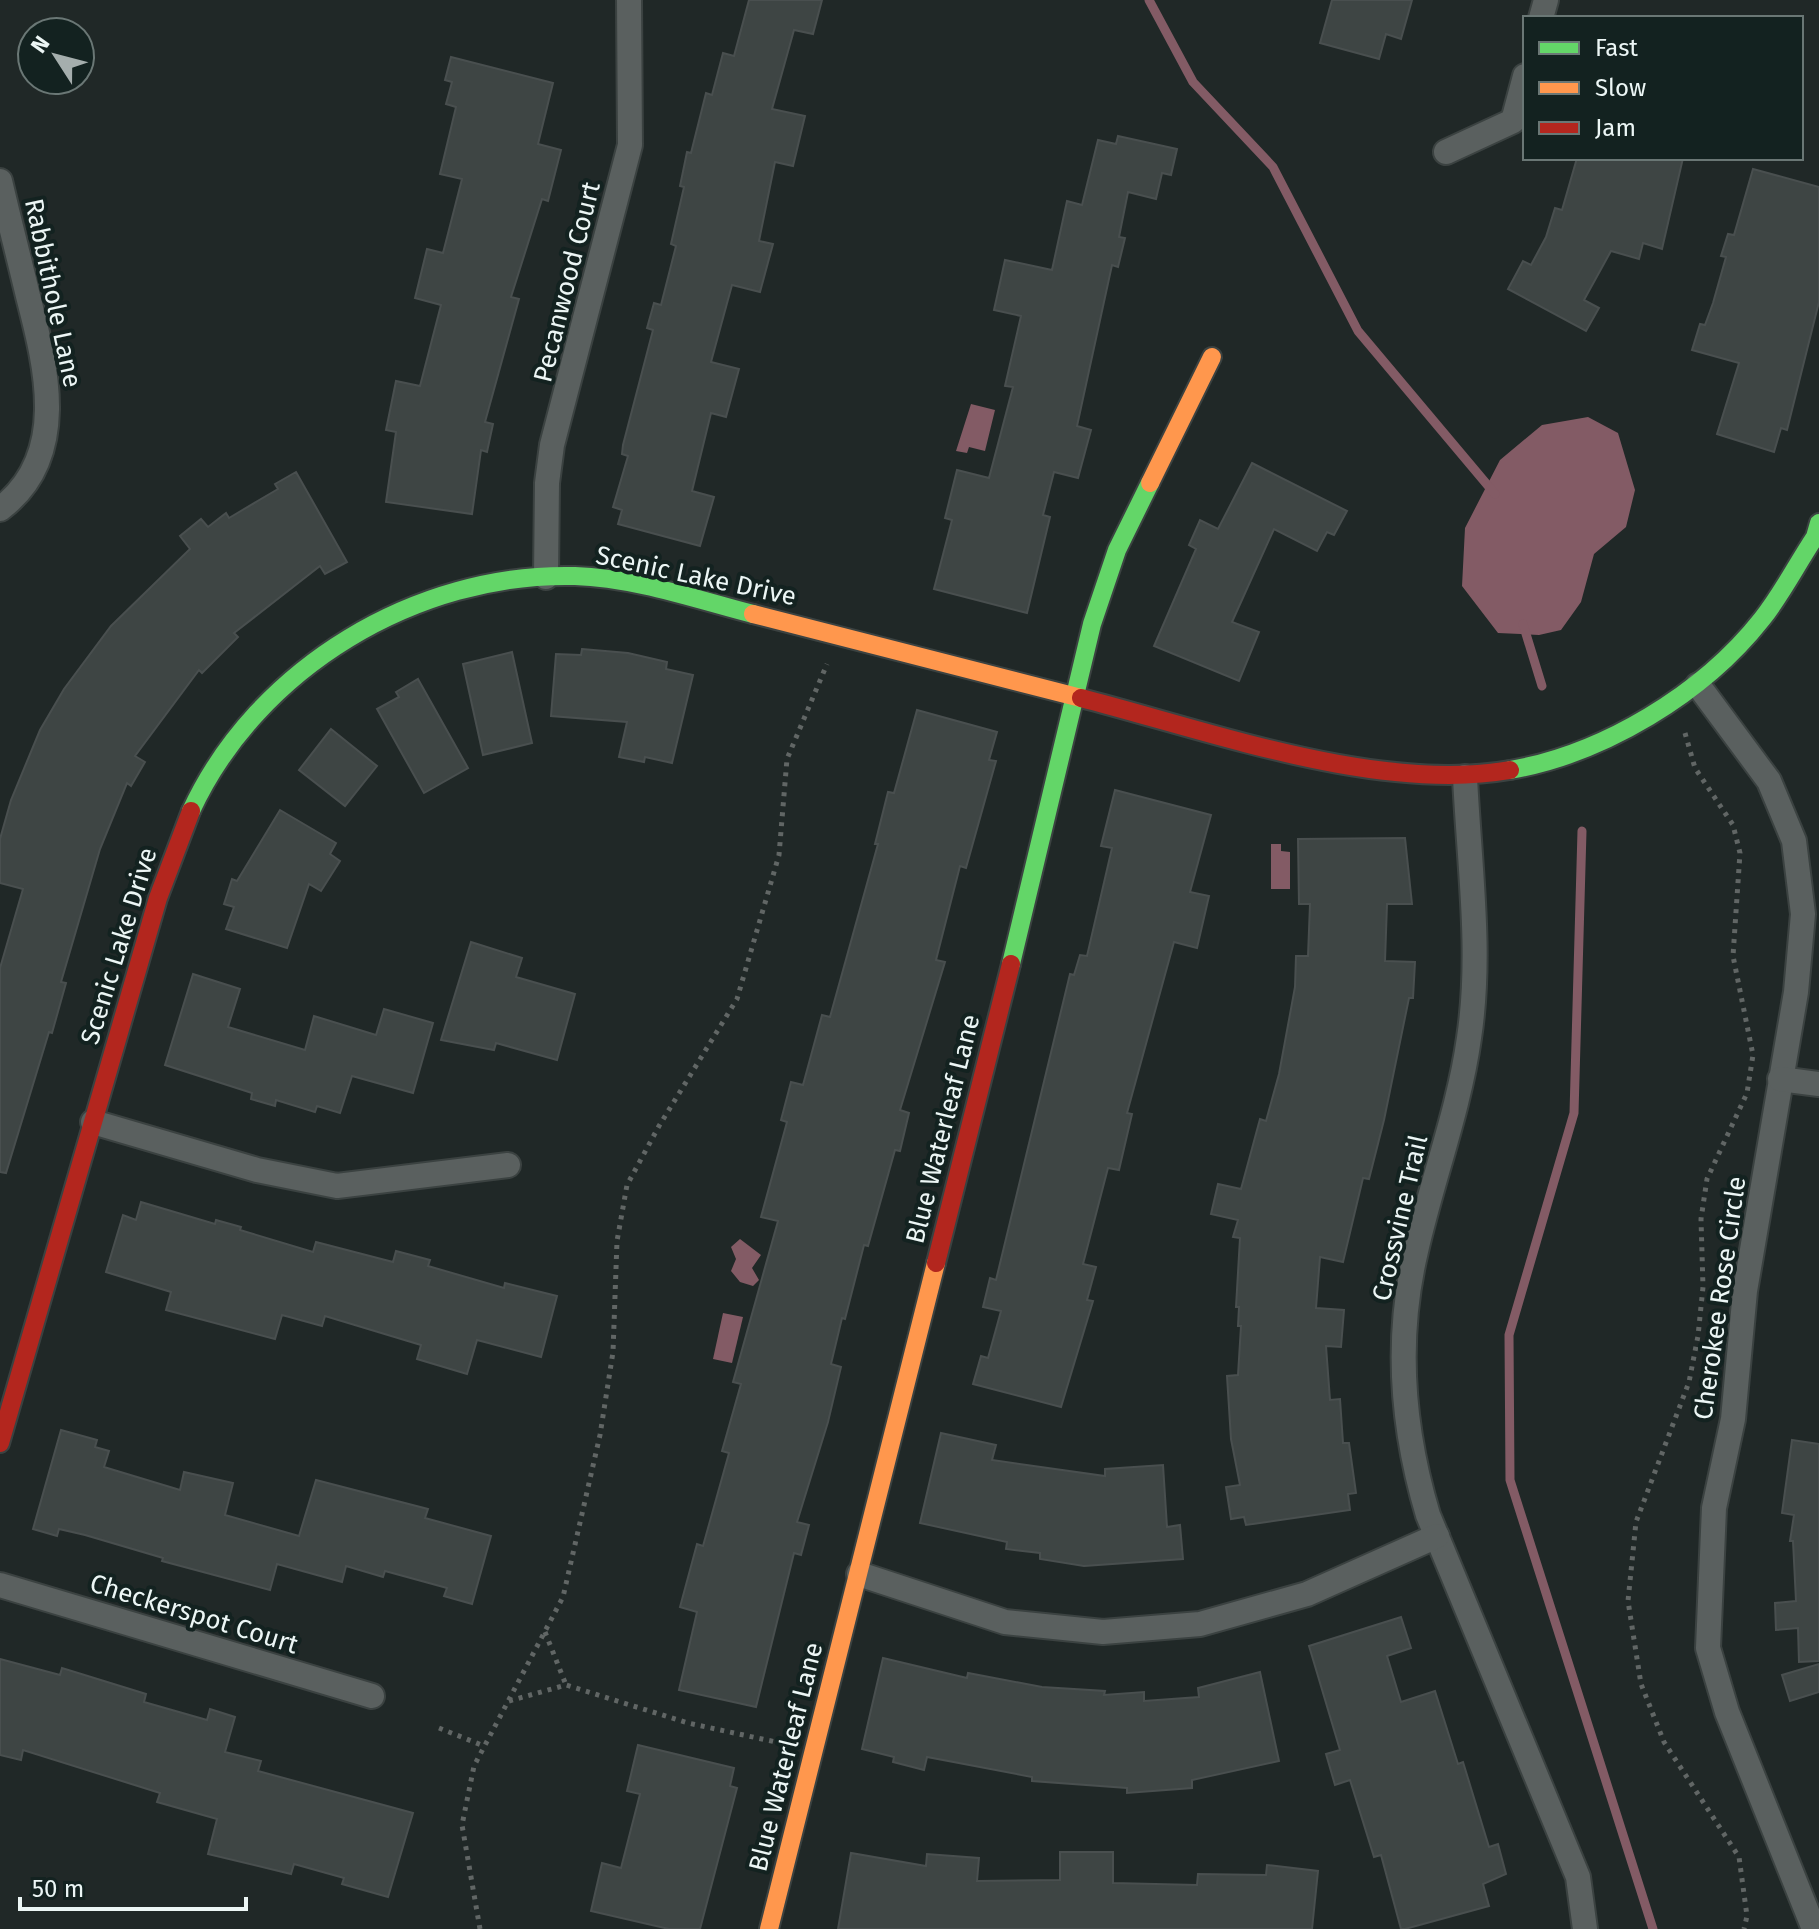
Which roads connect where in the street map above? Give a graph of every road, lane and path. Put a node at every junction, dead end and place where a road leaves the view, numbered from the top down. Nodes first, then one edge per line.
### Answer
1 (629, 0) edge
2 (1523, 84) edge
3 (1446, 152) dead end
4 (0, 181) edge
5 (1212, 357) dead end
6 (4, 506) edge
7 (1819, 523) edge
8 (546, 577) junction
9 (827, 663) dead end
10 (1698, 685) junction
11 (1078, 696) junction
12 (1685, 733) dead end
13 (1465, 777) junction
14 (1780, 1079) junction
15 (1819, 1084) edge
16 (93, 1122) junction
17 (508, 1165) dead end
18 (0, 1443) edge
19 (1437, 1536) junction
20 (859, 1574) junction
21 (0, 1585) edge
22 (545, 1632) junction
23 (566, 1685) junction
24 (372, 1696) dead end
25 (508, 1701) junction
26 (439, 1728) dead end
27 (785, 1744) dead end
28 (484, 1746) junction
29 (480, 1929) edge
30 (769, 1929) edge
31 (1585, 1929) edge
32 (1744, 1929) edge
33 (1814, 1929) edge

1 - 8 street, Pecanwood Court
2 - 3 street
4 - 6 street, Rabbithole Lane
5 - 11 street, Blue Waterleaf Lane
7 - 10 street, Scenic Lake Drive
8 - 11 street, Scenic Lake Drive
8 - 16 street, Scenic Lake Drive
9 - 22 path
10 - 13 street, Scenic Lake Drive
10 - 14 street, Cherokee Rose Circle
11 - 13 street, Scenic Lake Drive
11 - 20 street, Blue Waterleaf Lane
12 - 32 path
13 - 19 street, Crossvine Trail
14 - 15 street
14 - 33 street, Cherokee Rose Circle
16 - 17 street
16 - 18 street, Scenic Lake Drive
19 - 20 street
19 - 31 street, Crossvine Trail
20 - 30 street, Blue Waterleaf Lane
21 - 24 street, Checkerspot Court
22 - 23 path
22 - 25 path
23 - 25 path
23 - 27 path
25 - 28 path
26 - 28 path
28 - 29 path

